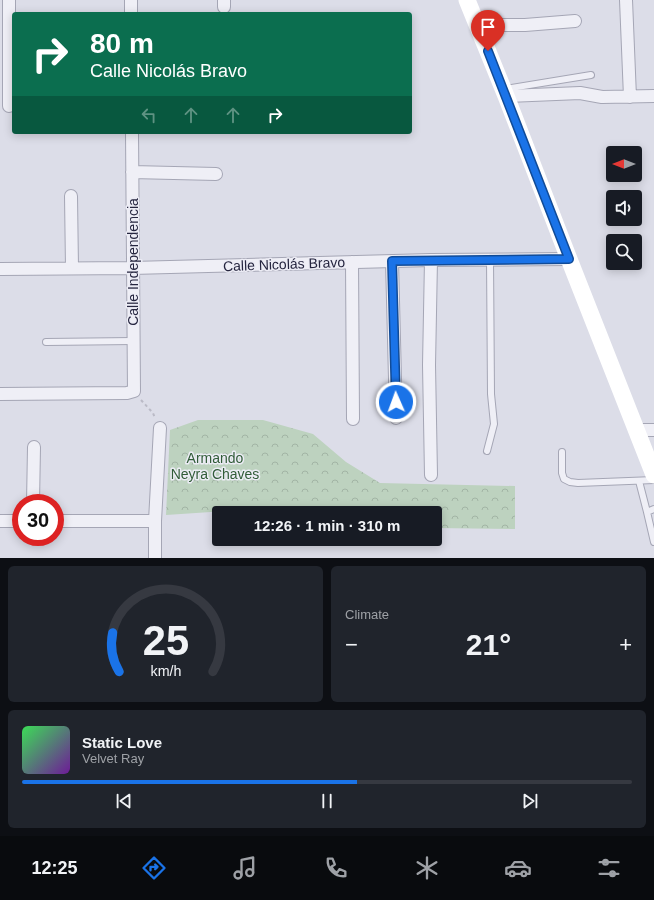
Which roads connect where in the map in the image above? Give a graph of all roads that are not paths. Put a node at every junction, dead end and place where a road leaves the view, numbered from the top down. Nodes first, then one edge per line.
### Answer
1 (9, 0) edge
2 (130, 0) edge
3 (467, 0) edge
4 (626, 0) edge
5 (131, 12) edge
6 (575, 21) dead end
7 (478, 25) junction
8 (591, 75) dead end
9 (505, 92) junction
10 (654, 96) edge
11 (630, 97) junction
12 (9, 106) dead end
13 (132, 134) edge
14 (132, 172) junction
15 (216, 174) dead end
16 (71, 196) dead end
17 (490, 259) junction
18 (569, 259) junction
19 (431, 260) junction
20 (392, 261) junction
21 (352, 262) junction
22 (72, 268) junction
23 (132, 268) junction
24 (0, 269) edge
25 (134, 341) junction
26 (46, 342) dead end
27 (0, 394) edge
28 (396, 418) dead end
29 (353, 419) dead end
30 (160, 428) road end
31 (636, 430) junction
32 (654, 430) edge
33 (34, 447) dead end
34 (486, 451) dead end
35 (562, 452) dead end
36 (431, 475) dead end
37 (646, 478) edge
38 (654, 480) edge
39 (33, 494) edge
40 (654, 509) edge
41 (647, 512) junction
42 (0, 521) edge
43 (12, 521) edge
44 (64, 521) edge
45 (155, 521) junction
46 (654, 542) edge
47 (155, 558) edge

1 - 12 street
2 - 5 street
3 - 7 main road
4 - 11 street
6 - 7 street
7 - 9 main road
8 - 9 lane
9 - 11 street
9 - 18 main road
10 - 11 street
13 - 14 street, Calle Independencia
14 - 15 street
14 - 23 street, Calle Independencia
16 - 22 street
17 - 18 street, Calle Nicolás Bravo
17 - 19 street, Calle Nicolás Bravo
17 - 34 lane
18 - 31 main road
19 - 20 street, Calle Nicolás Bravo
19 - 36 street
20 - 21 street, Calle Nicolás Bravo
20 - 28 street
21 - 23 street, Calle Nicolás Bravo
21 - 29 street
22 - 23 street, Calle Nicolás Bravo
22 - 24 street, Calle Nicolás Bravo
23 - 25 street, Calle Independencia
25 - 26 lane
25 - 27 street, Calle Independencia
30 - 45 street
31 - 32 street
31 - 37 main road
33 - 39 street
35 - 37 lane
37 - 38 lane
37 - 41 lane
40 - 41 lane
41 - 46 lane
42 - 43 street
44 - 45 street
45 - 47 street

